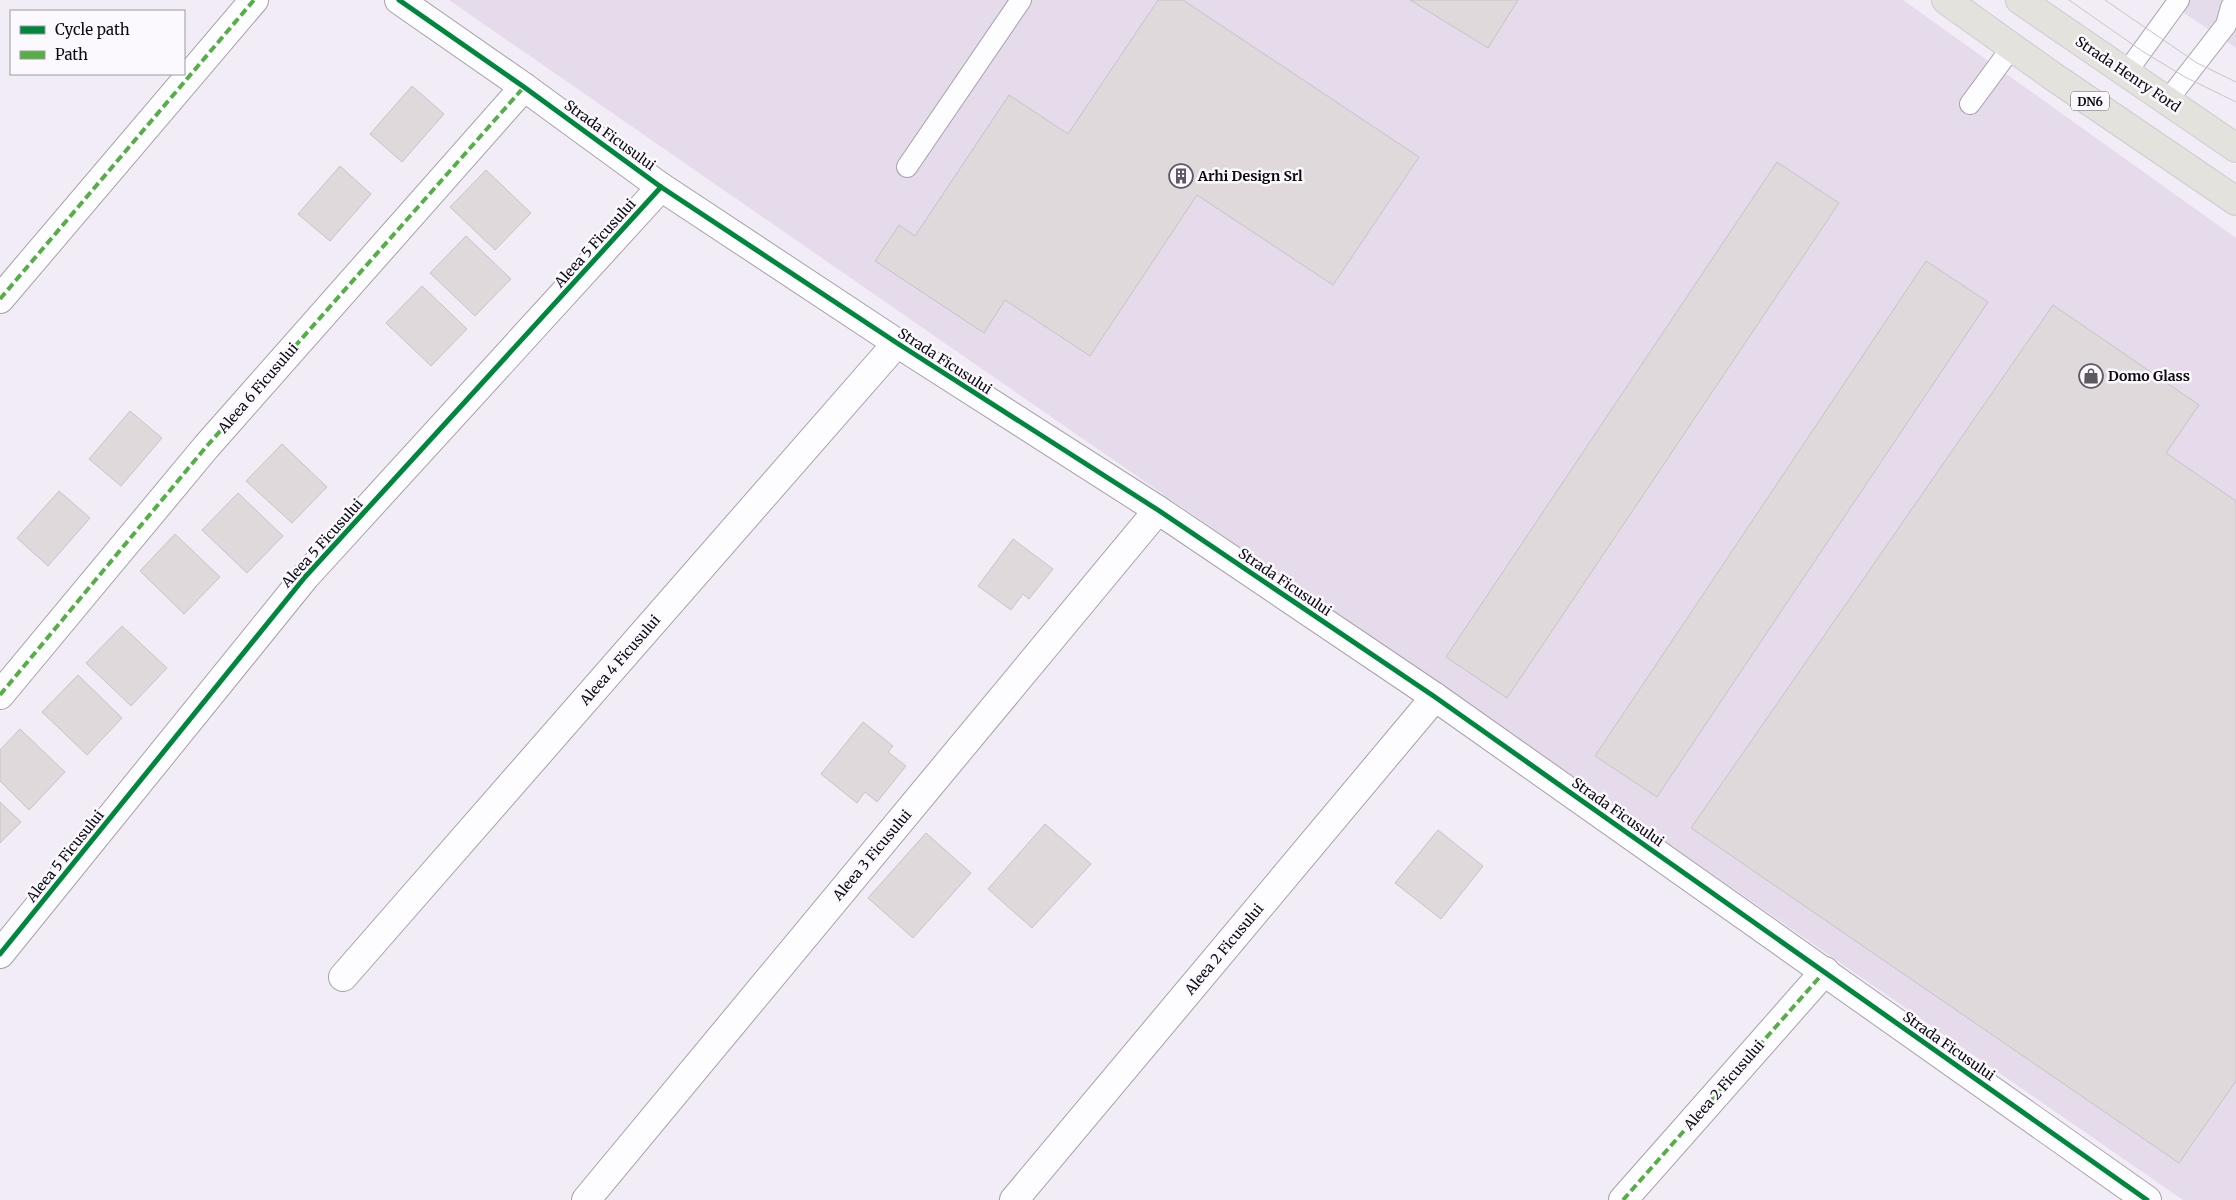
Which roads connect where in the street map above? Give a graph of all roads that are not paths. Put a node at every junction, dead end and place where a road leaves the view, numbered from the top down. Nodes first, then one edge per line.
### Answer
1 (254, 0) edge
2 (399, 0) edge
3 (1021, 0) edge
4 (1946, 0) edge
5 (2020, 0) edge
6 (2179, 0) edge
7 (2232, 15) edge
8 (2012, 47) junction
9 (2126, 73) junction
10 (524, 87) junction
11 (2167, 101) junction
12 (1970, 104) dead end
13 (2236, 148) edge
14 (907, 167) dead end
15 (662, 187) junction
16 (2236, 201) edge
17 (0, 299) edge
18 (896, 343) junction
19 (1158, 510) junction
20 (0, 695) edge
21 (1435, 697) junction
22 (0, 954) edge
23 (1824, 971) junction
24 (343, 977) dead end
25 (586, 1200) edge
26 (1014, 1200) edge
27 (1623, 1200) edge
28 (2147, 1200) edge

1 - 17 street
2 - 10 street, Strada Ficusului
3 - 14 lane
4 - 8 main road, DN6
5 - 9 main road, Strada Henry Ford
6 - 9 lane
7 - 11 lane
8 - 12 lane
8 - 16 main road, DN6
9 - 11 main road, Strada Henry Ford
10 - 15 street, Strada Ficusului
10 - 20 street, Aleea 6 Ficusului
11 - 13 main road, Strada Henry Ford
15 - 18 street, Strada Ficusului
15 - 22 street, Aleea 5 Ficusului
18 - 19 street, Strada Ficusului
18 - 24 street, Aleea 4 Ficusului
19 - 21 street, Strada Ficusului
19 - 25 street, Aleea 3 Ficusului
21 - 23 street, Strada Ficusului
21 - 26 street, Aleea 2 Ficusului
23 - 27 street, Aleea 2 Ficusului
23 - 28 street, Strada Ficusului

